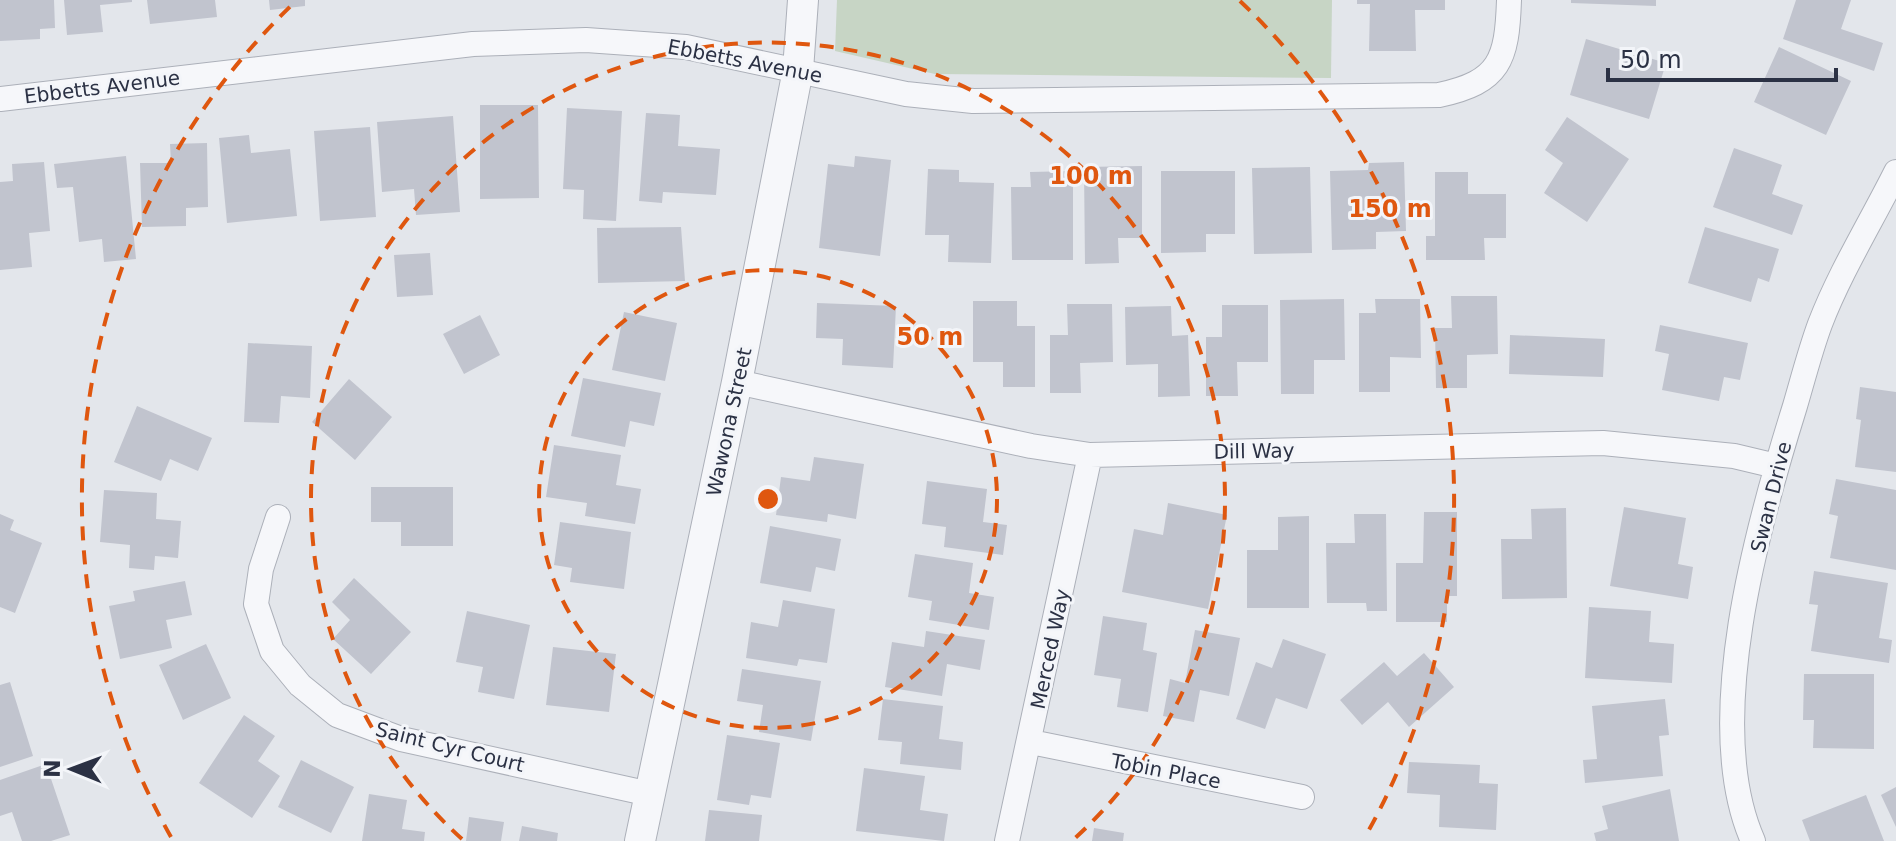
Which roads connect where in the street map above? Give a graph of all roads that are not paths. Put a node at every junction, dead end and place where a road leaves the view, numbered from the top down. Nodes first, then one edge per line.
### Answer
1 (803, 0) edge
2 (1509, 0) edge
3 (798, 70) junction
4 (0, 99) edge
5 (1896, 172) edge
6 (737, 382) junction
7 (1090, 455) junction
8 (1776, 466) junction
9 (278, 517) dead end
10 (1031, 742) junction
11 (650, 794) junction
12 (1302, 797) dead end
13 (640, 841) edge
14 (1007, 841) edge
15 (1753, 841) edge

1 - 3 street, Wawona Street
2 - 3 street, Ebbetts Avenue
3 - 4 street, Ebbetts Avenue
3 - 6 street, Wawona Street
5 - 8 street, Swan Drive
6 - 7 street, Dill Way
6 - 11 street, Wawona Street
7 - 8 street, Dill Way
7 - 10 street, Merced Way
8 - 15 street, Swan Drive
9 - 11 street, Saint Cyr Court
10 - 12 street, Tobin Place
10 - 14 street, Merced Way
11 - 13 street, Wawona Street

